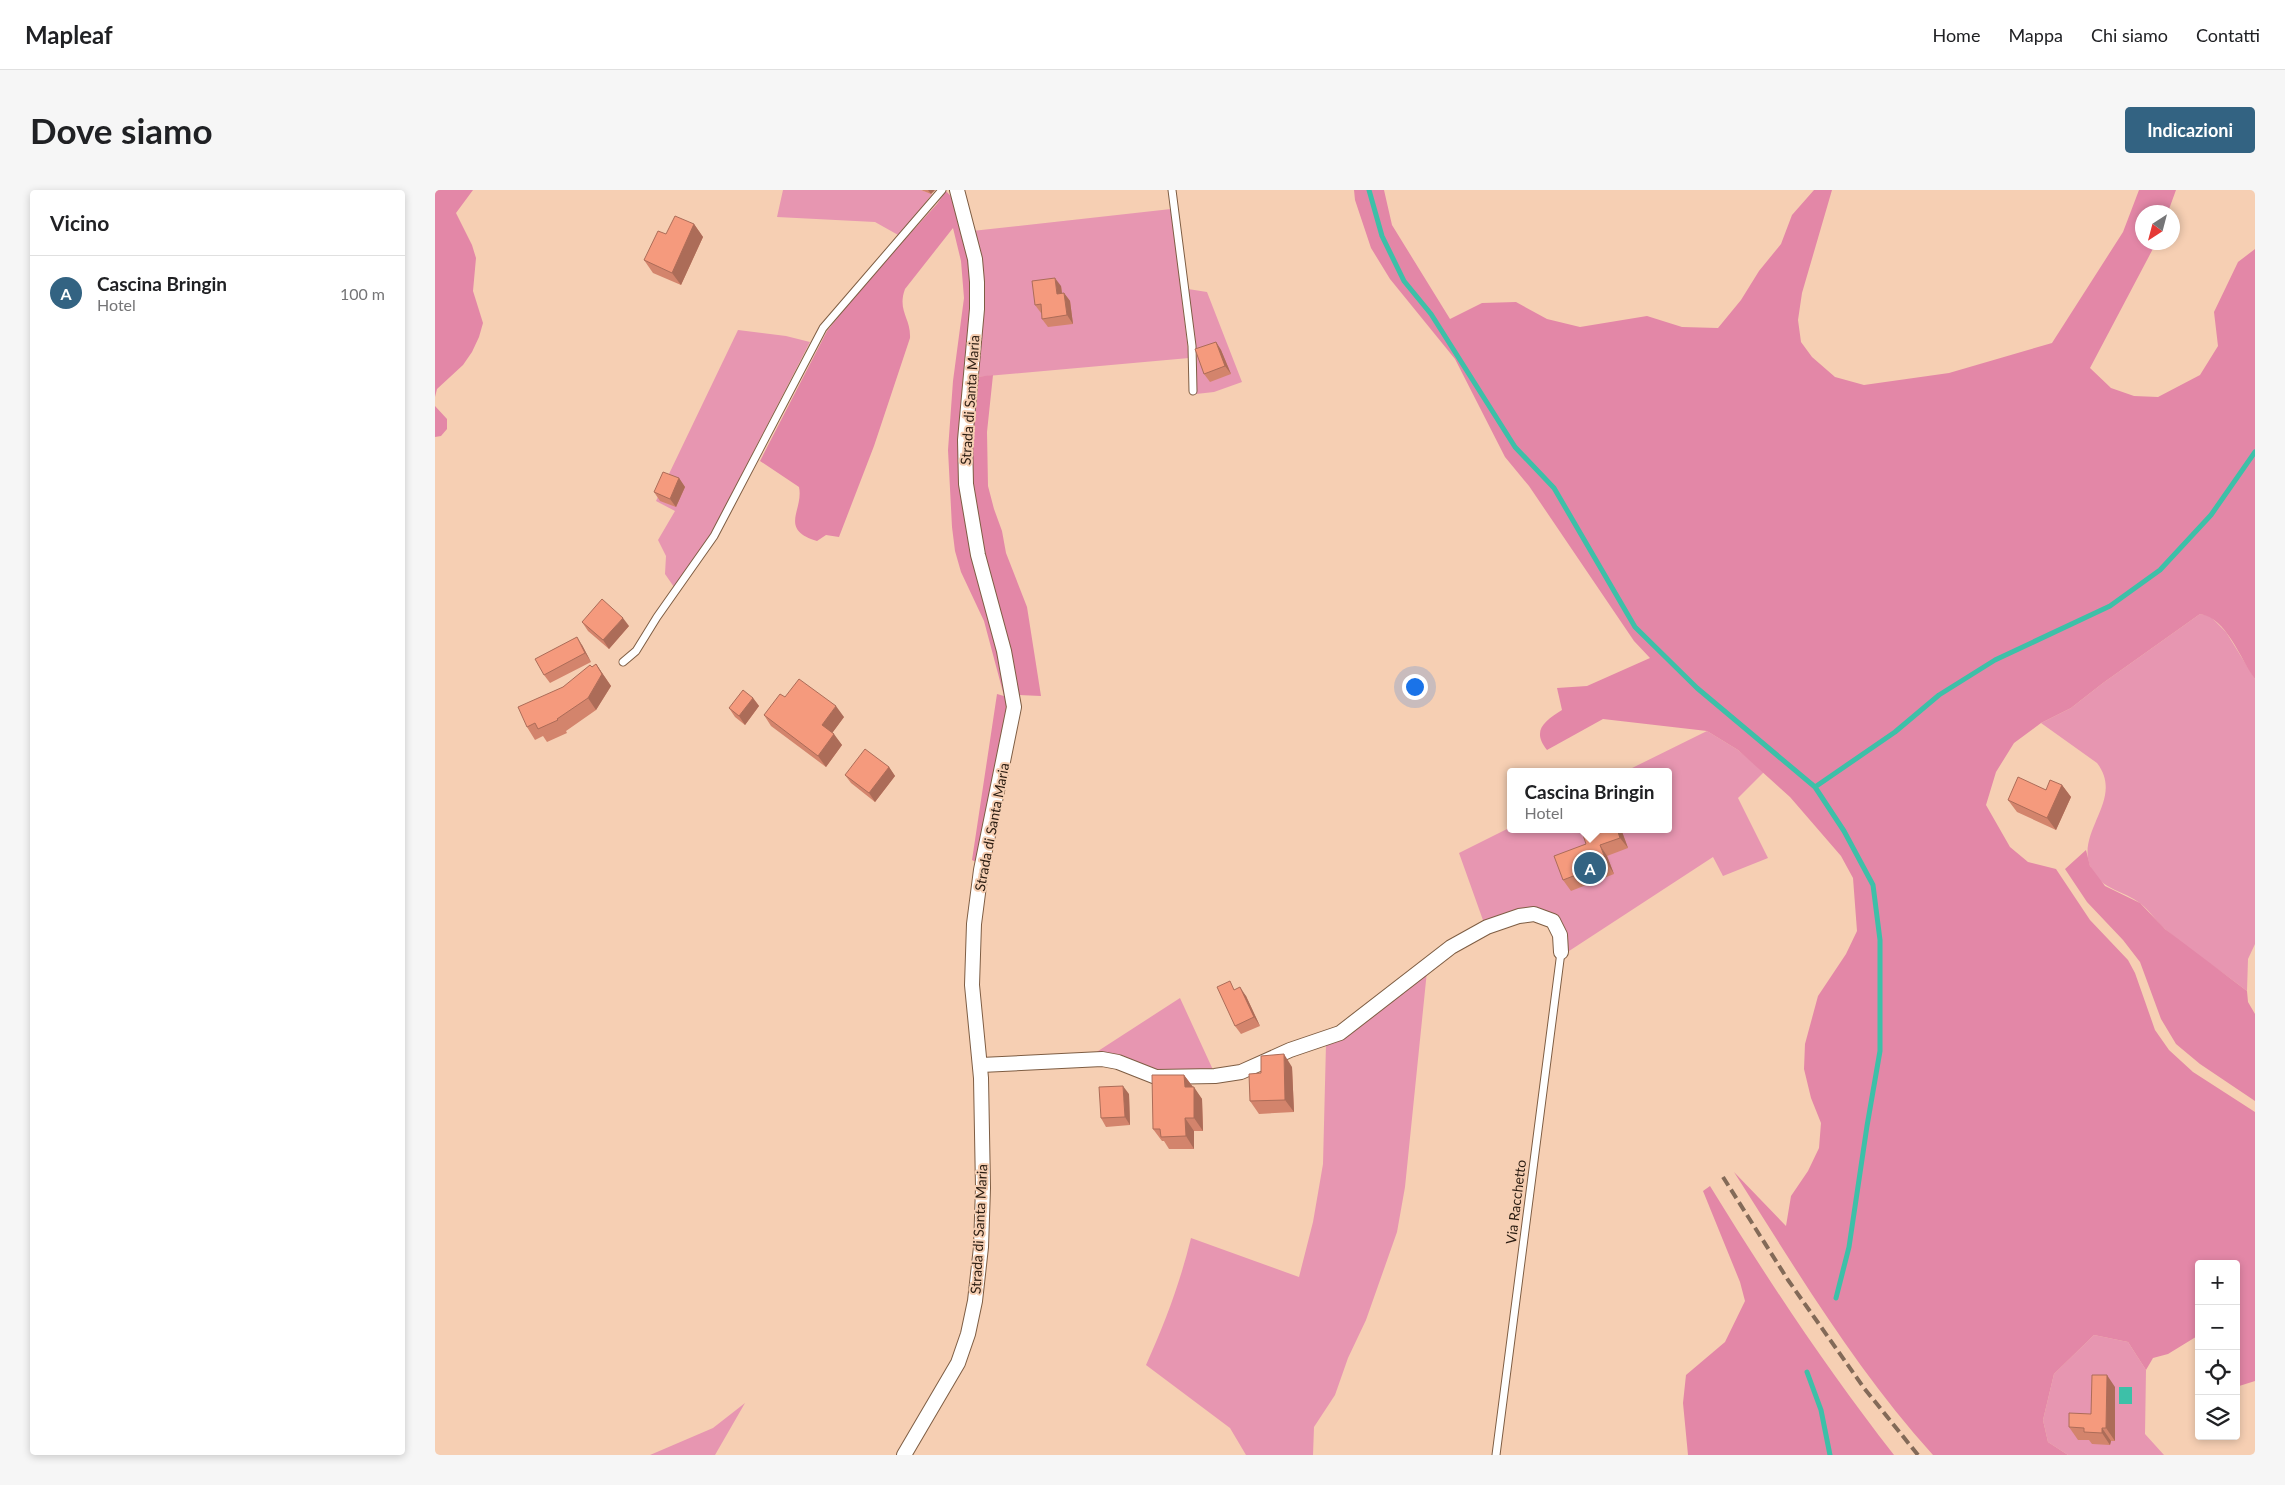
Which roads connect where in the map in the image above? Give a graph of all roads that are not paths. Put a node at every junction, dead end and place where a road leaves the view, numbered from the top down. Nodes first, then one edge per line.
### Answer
1 (942, 190) edge
2 (957, 190) edge
3 (1172, 190) edge
4 (1193, 391) dead end
5 (623, 662) dead end
6 (1561, 952) joint
7 (981, 1065) junction
8 (905, 1455) edge
9 (1496, 1455) edge

1 - 5 lane
2 - 7 street, Strada di Santa Maria
3 - 4 lane
6 - 7 street
6 - 9 lane, Via Racchetto
7 - 8 street, Strada di Santa Maria

